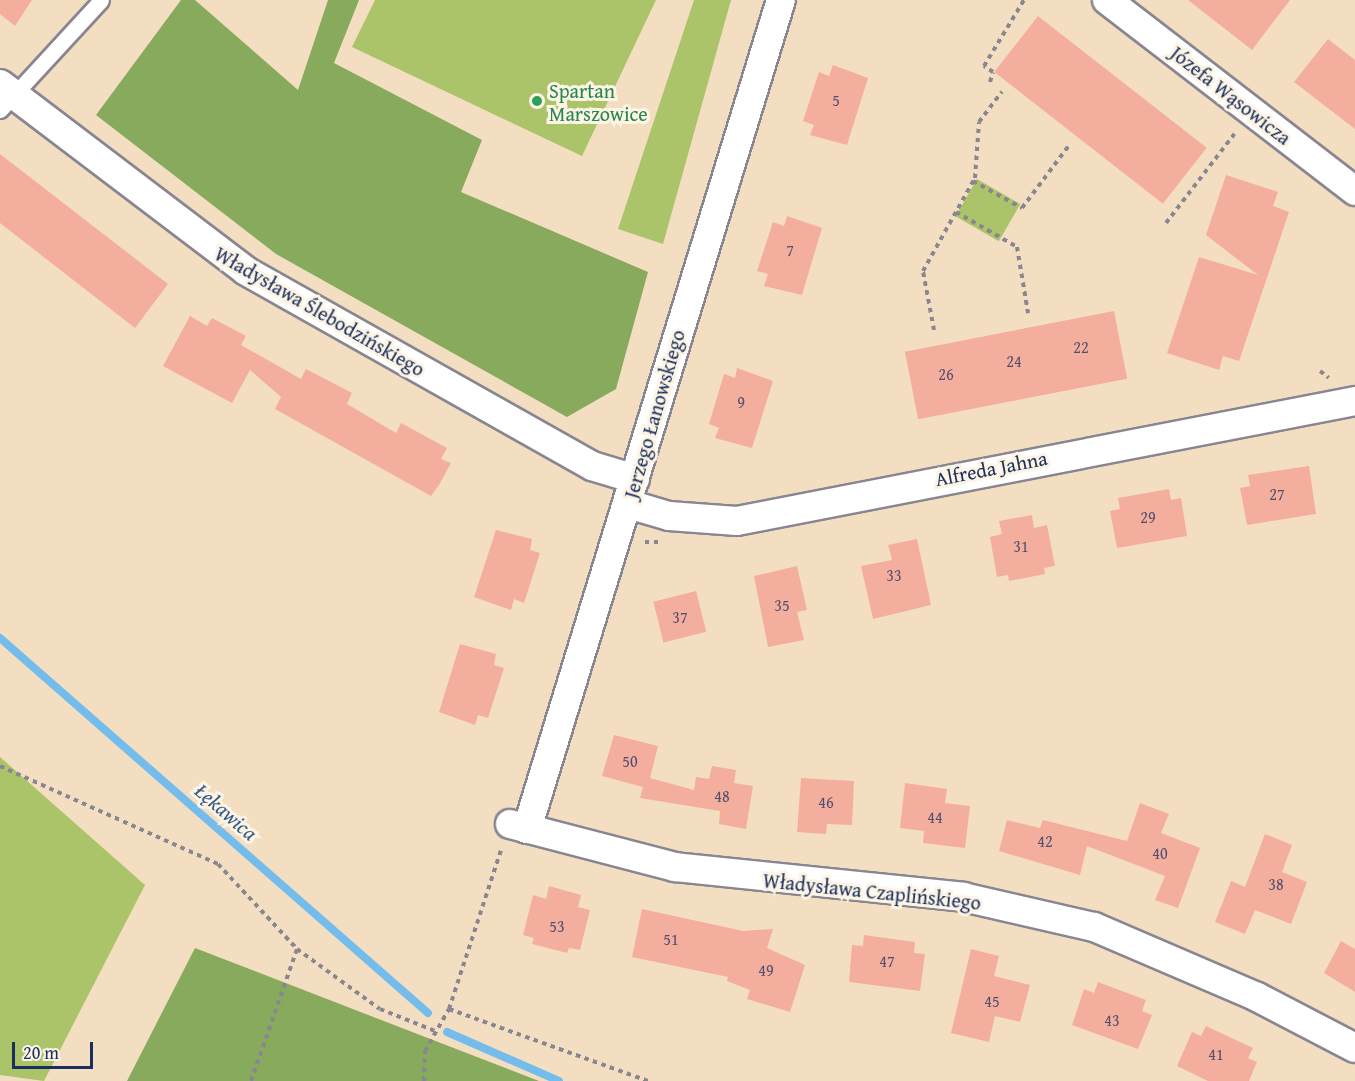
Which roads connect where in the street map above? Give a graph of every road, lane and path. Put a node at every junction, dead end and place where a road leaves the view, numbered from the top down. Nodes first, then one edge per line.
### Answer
1 (101, 0) edge
2 (781, 0) edge
3 (1024, 0) edge
4 (1107, 0) edge
5 (990, 82) dead end
6 (1002, 92) dead end
7 (5, 96) edge
8 (1243, 123) dead end
9 (1070, 144) dead end
10 (973, 181) junction
11 (1355, 191) edge
12 (956, 212) junction
13 (1166, 223) dead end
14 (1028, 313) dead end
15 (934, 330) dead end
16 (1355, 401) edge
17 (631, 492) junction
18 (0, 766) edge
19 (518, 826) junction
20 (297, 949) junction
21 (449, 1009) junction
22 (435, 1031) junction
23 (1355, 1048) edge
24 (251, 1081) edge
25 (424, 1081) edge
26 (648, 1081) edge

1 - 7 lane
2 - 17 street, Jerzego Łanowskiego
3 - 5 path
4 - 11 street, Józefa Wąsowicza
6 - 10 path
7 - 17 street, Władysława Ślebodzińskiego
8 - 13 path
9 - 10 path
10 - 12 path
12 - 14 path
12 - 15 path
16 - 17 street, Alfreda Jahna
17 - 19 street, Jerzego Łanowskiego
18 - 20 path
19 - 21 path
19 - 23 street, Władysława Czaplińskiego
20 - 22 path
20 - 24 path
21 - 22 path
21 - 26 path
22 - 25 path

